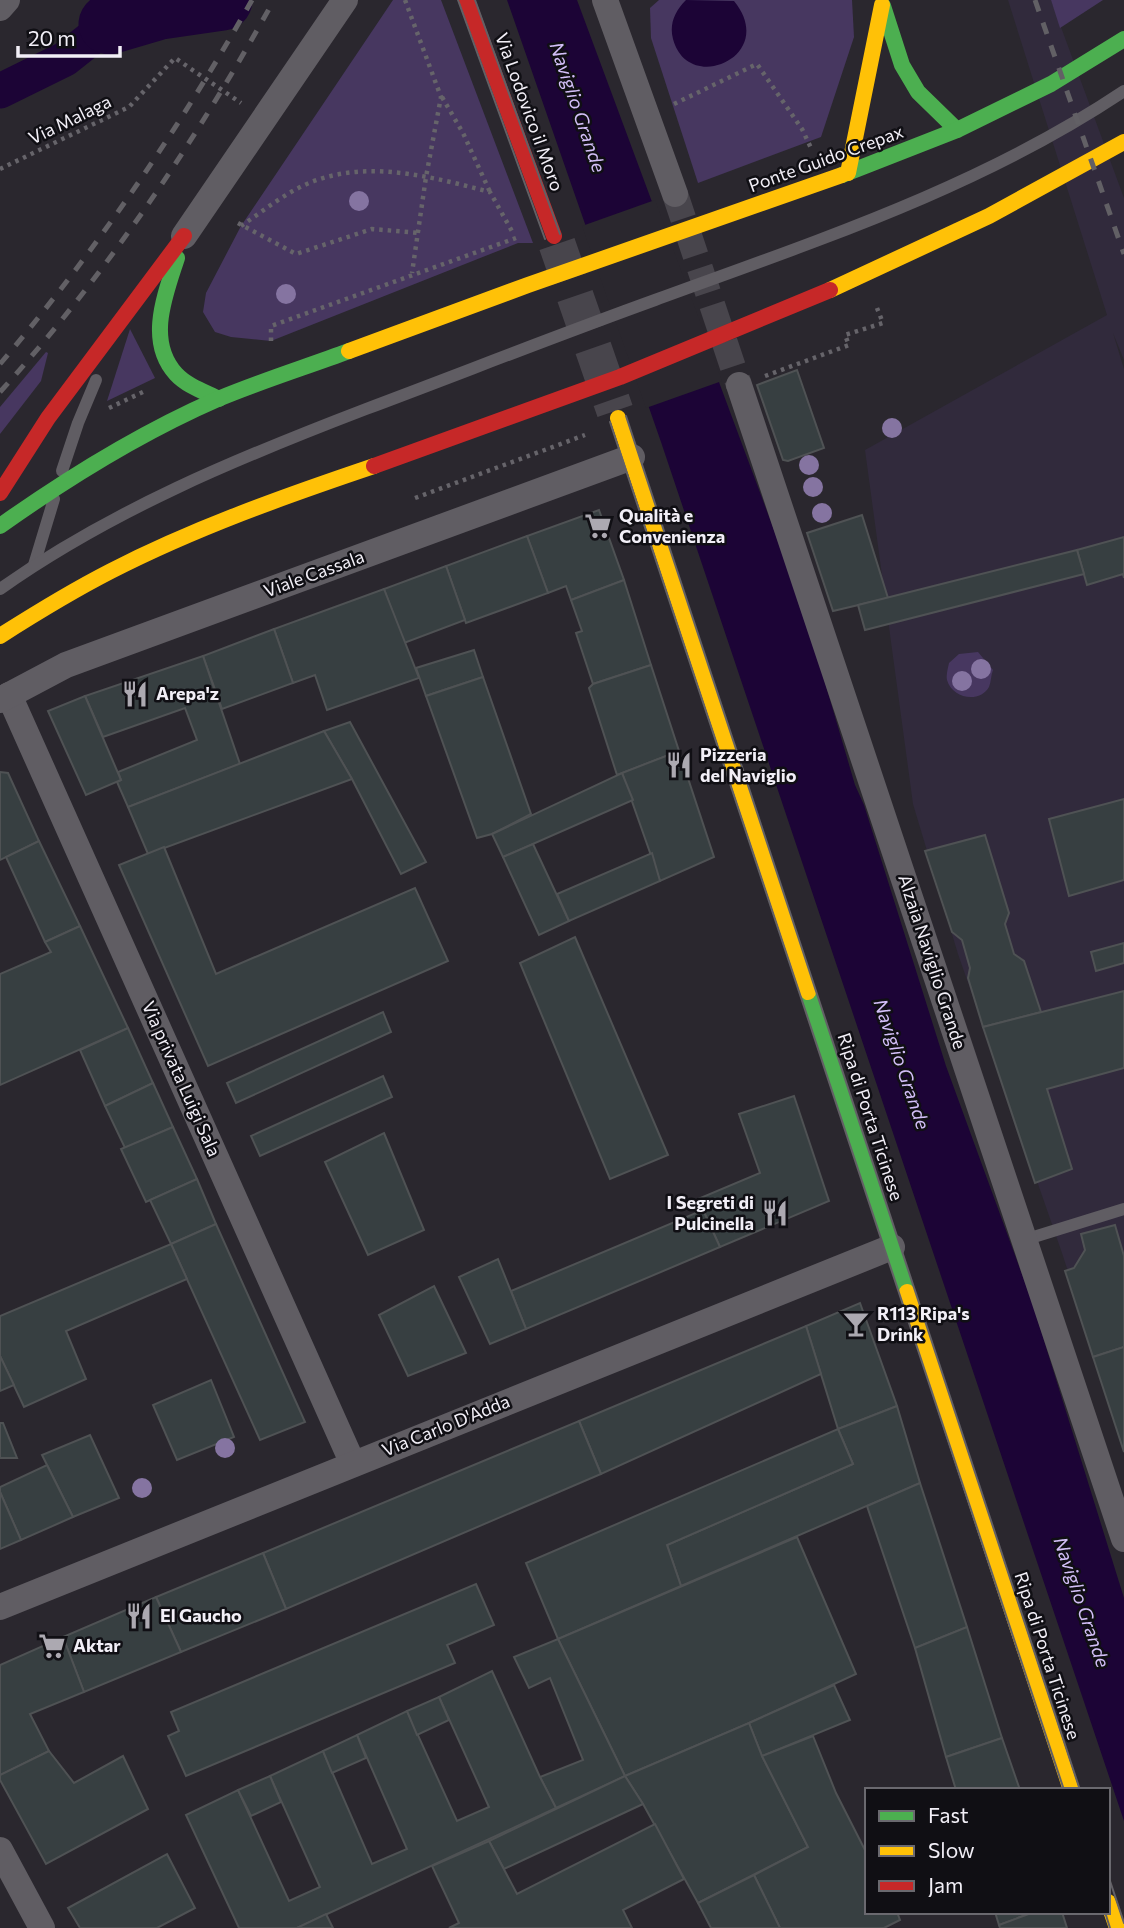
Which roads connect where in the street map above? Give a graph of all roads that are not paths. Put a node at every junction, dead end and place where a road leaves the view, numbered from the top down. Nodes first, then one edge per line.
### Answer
1 (6, 0) edge
2 (345, 0) edge
3 (467, 0) edge
4 (605, 0) edge
5 (882, 3) edge
6 (0, 8) edge
7 (1124, 39) edge
8 (1119, 95) edge
9 (957, 130) junction
10 (1124, 142) edge
11 (848, 173) junction
12 (675, 194) tunnel mouth
13 (184, 236) junction
14 (554, 236) tunnel mouth
15 (128, 308) junction
16 (739, 385) tunnel mouth
17 (219, 399) junction
18 (618, 418) tunnel mouth
19 (632, 457) junction
20 (58, 485) junction
21 (0, 493) edge
22 (0, 526) edge
23 (34, 565) junction
24 (0, 589) edge
25 (0, 636) edge
26 (5, 698) edge
27 (1124, 1209) edge
28 (1024, 1240) junction
29 (892, 1247) junction
30 (353, 1464) junction
31 (1124, 1539) edge
32 (0, 1607) edge
33 (1070, 1788) edge
34 (0, 1850) edge
35 (1110, 1908) edge
36 (42, 1928) edge
37 (1117, 1928) edge

1 - 6 street
2 - 13 street
3 - 14 main road, Via Lodovico il Moro
4 - 12 street
5 - 9 main road
5 - 11 main road
7 - 9 main road, Ponte Guido Crepax
8 - 23 lane
9 - 11 main road, Ponte Guido Crepax
10 - 25 main road
11 - 17 main road, Ponte Guido Crepax
13 - 15 main road
13 - 17 main road
15 - 20 lane
15 - 21 main road
16 - 28 street, Alzaia Naviglio Grande
17 - 20 main road
18 - 19 main road
19 - 26 street, Viale Cassala
19 - 29 main road, Ripa di Porta Ticinese
20 - 22 main road
20 - 23 lane
23 - 24 lane
26 - 30 street, Via privata Luigi Sala
27 - 28 lane
28 - 31 street, Alzaia Naviglio Grande
29 - 30 street, Via Carlo D'Adda
29 - 33 main road, Ripa di Porta Ticinese
30 - 32 street, Via Carlo D'Adda
34 - 36 street
35 - 37 main road

